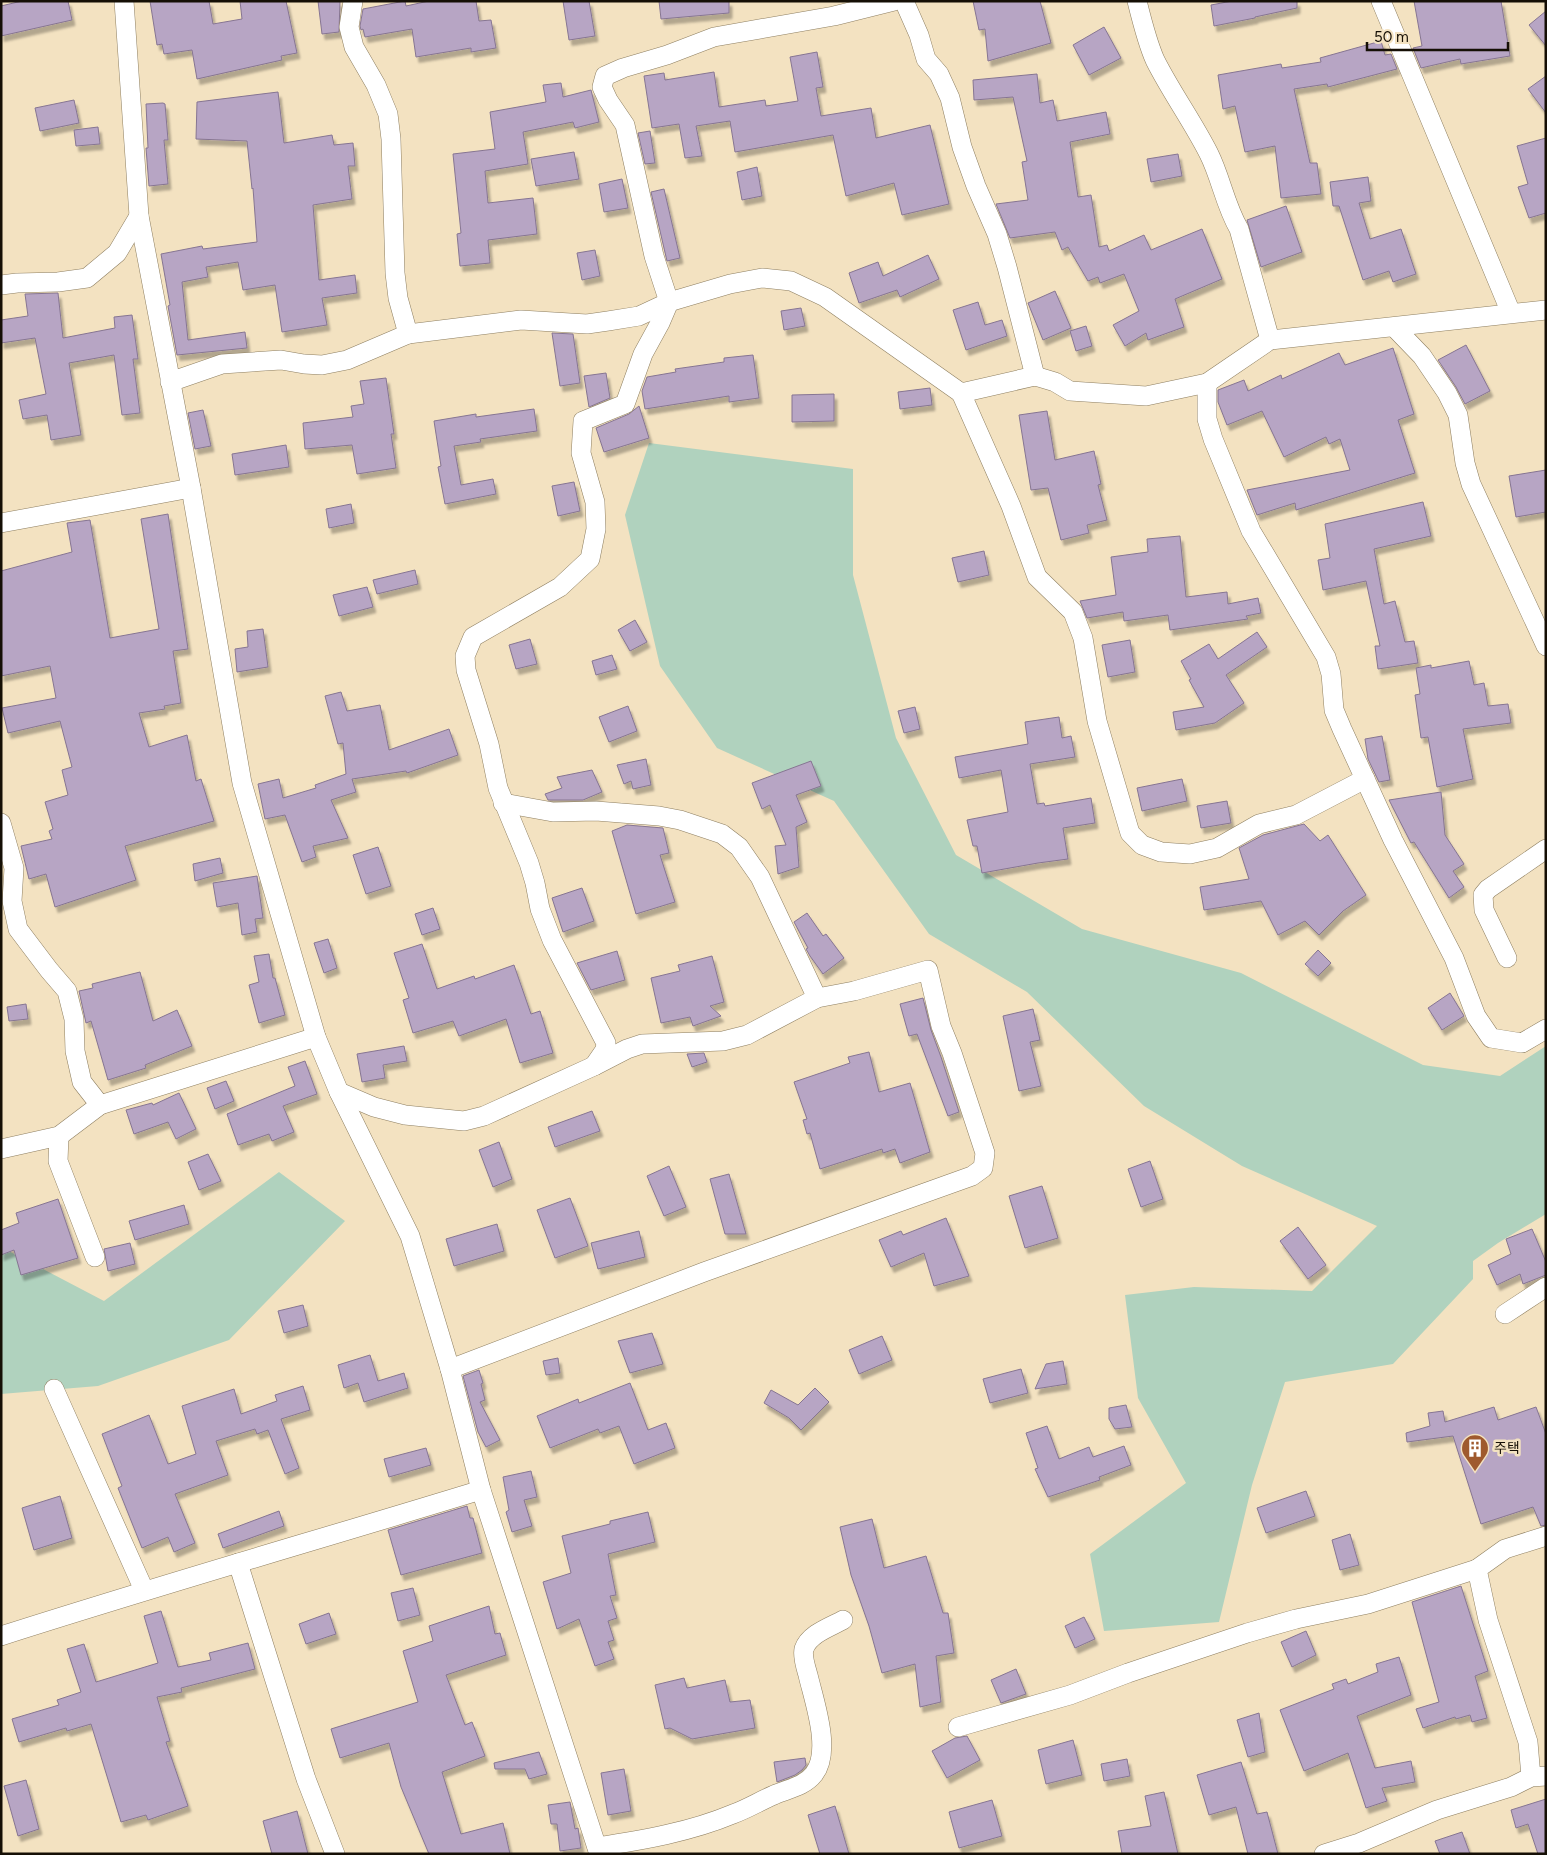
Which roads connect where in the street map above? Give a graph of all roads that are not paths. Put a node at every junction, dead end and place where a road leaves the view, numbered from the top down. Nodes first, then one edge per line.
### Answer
1 (124, 1) edge
2 (352, 1) edge
3 (894, 1) edge
4 (904, 1) edge
5 (1137, 1) edge
6 (1381, 1) edge
7 (139, 216) junction
8 (1, 285) edge
9 (669, 302) junction
10 (1546, 310) edge
11 (1511, 313) junction
12 (1394, 327) junction
13 (408, 334) junction
14 (1270, 340) junction
15 (1035, 376) junction
16 (170, 382) junction
17 (1206, 383) junction
18 (961, 393) junction
19 (191, 488) junction
20 (1, 523) edge
21 (1546, 646) edge
22 (1365, 779) junction
23 (503, 803) junction
24 (1, 823) edge
25 (1546, 848) edge
26 (1507, 958) dead end
27 (817, 998) junction
28 (1546, 1029) edge
29 (316, 1037) junction
30 (594, 1066) junction
31 (339, 1092) junction
32 (100, 1105) junction
33 (59, 1136) junction
34 (1, 1149) edge
35 (95, 1257) dead end
36 (1546, 1287) edge
37 (1505, 1314) dead end
38 (450, 1369) junction
39 (54, 1389) dead end
40 (481, 1490) junction
41 (1546, 1536) edge
42 (238, 1564) junction
43 (1477, 1569) junction
44 (144, 1590) junction
45 (843, 1620) dead end
46 (1, 1636) edge
47 (958, 1727) dead end
48 (1538, 1777) edge
49 (1363, 1848) edge
50 (598, 1850) edge
51 (335, 1854) edge
52 (1324, 1854) edge

1 - 7 street
2 - 13 street
3 - 9 street
4 - 15 street
5 - 14 street
6 - 11 street
7 - 8 street
7 - 16 street
9 - 13 street
9 - 18 street
9 - 23 street
10 - 11 street
11 - 12 street
12 - 14 street
12 - 21 street
13 - 16 street
14 - 17 street
15 - 17 street
15 - 18 street
16 - 19 street
17 - 22 street
18 - 22 street
19 - 20 street
19 - 29 street
22 - 28 street
23 - 27 street
23 - 30 street
24 - 32 street
25 - 26 street
27 - 30 street
27 - 38 street
29 - 31 street
29 - 32 street
30 - 31 street
31 - 38 street
32 - 33 street
33 - 34 street
33 - 35 street
36 - 37 street
38 - 40 street
39 - 44 street
40 - 42 street
40 - 50 street
41 - 43 street
42 - 44 street
42 - 51 street
43 - 47 street
43 - 48 street
44 - 46 street
45 - 50 street
48 - 49 street
49 - 52 street

